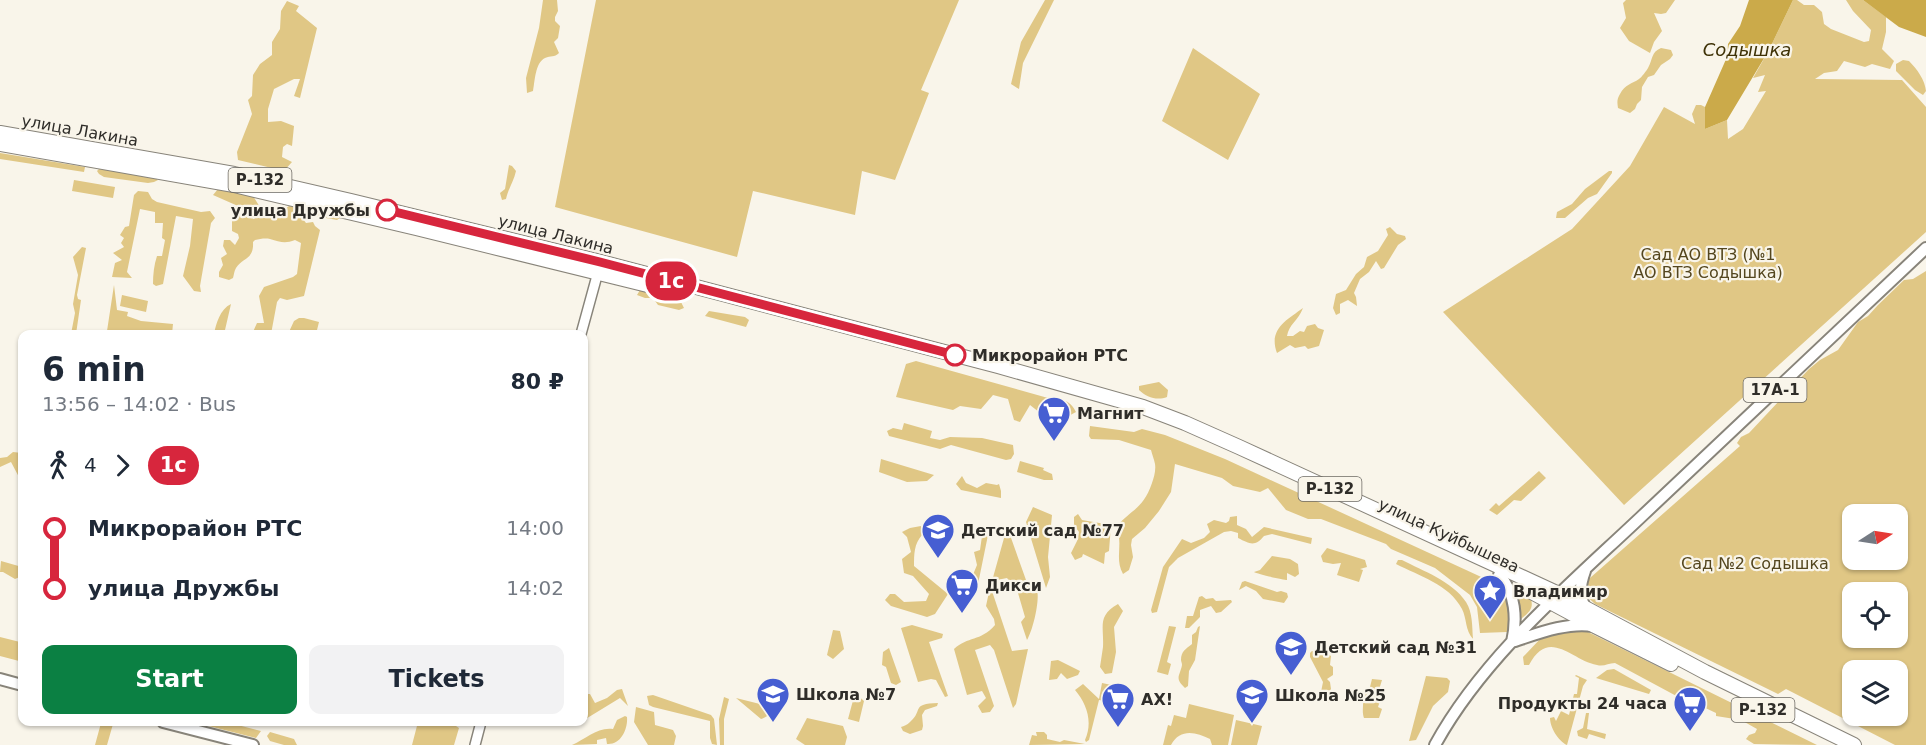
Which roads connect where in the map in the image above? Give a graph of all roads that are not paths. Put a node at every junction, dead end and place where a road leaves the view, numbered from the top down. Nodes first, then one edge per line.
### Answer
1 (0, 133) edge
2 (0, 144) edge
3 (1926, 248) edge
4 (598, 272) junction
5 (582, 330) edge
6 (965, 366) joint
7 (1098, 394) joint
8 (1586, 569) junction
9 (1499, 575) junction
10 (1555, 598) junction
11 (1587, 610) junction
12 (1595, 627) junction
13 (1512, 642) junction
14 (0, 679) edge
15 (18, 684) edge
16 (179, 726) edge
17 (481, 726) edge
18 (253, 745) edge
19 (475, 745) edge
20 (1435, 745) edge
21 (1837, 745) edge
22 (1854, 745) edge

1 - 7 highway, улица Лакина / Р-132
2 - 4 highway, улица Лакина / Р-132
3 - 8 main road, 17А-1
4 - 5 street
4 - 6 highway, улица Лакина / Р-132
6 - 9 highway, улица Куйбышева / Р-132
7 - 10 highway, улица Куйбышева / Р-132
8 - 10 main road, 17А-1
8 - 11 main road
9 - 10 highway, улица Куйбышева / Р-132
9 - 13 main road
10 - 11 highway, улица Куйбышева / Р-132
10 - 12 highway, улица Куйбышева / Р-132
10 - 13 main road
11 - 22 highway, улица Куйбышева / Р-132
12 - 13 main road
12 - 21 highway, улица Куйбышева / Р-132
13 - 20 main road
14 - 15 main road
16 - 18 main road
17 - 19 street

